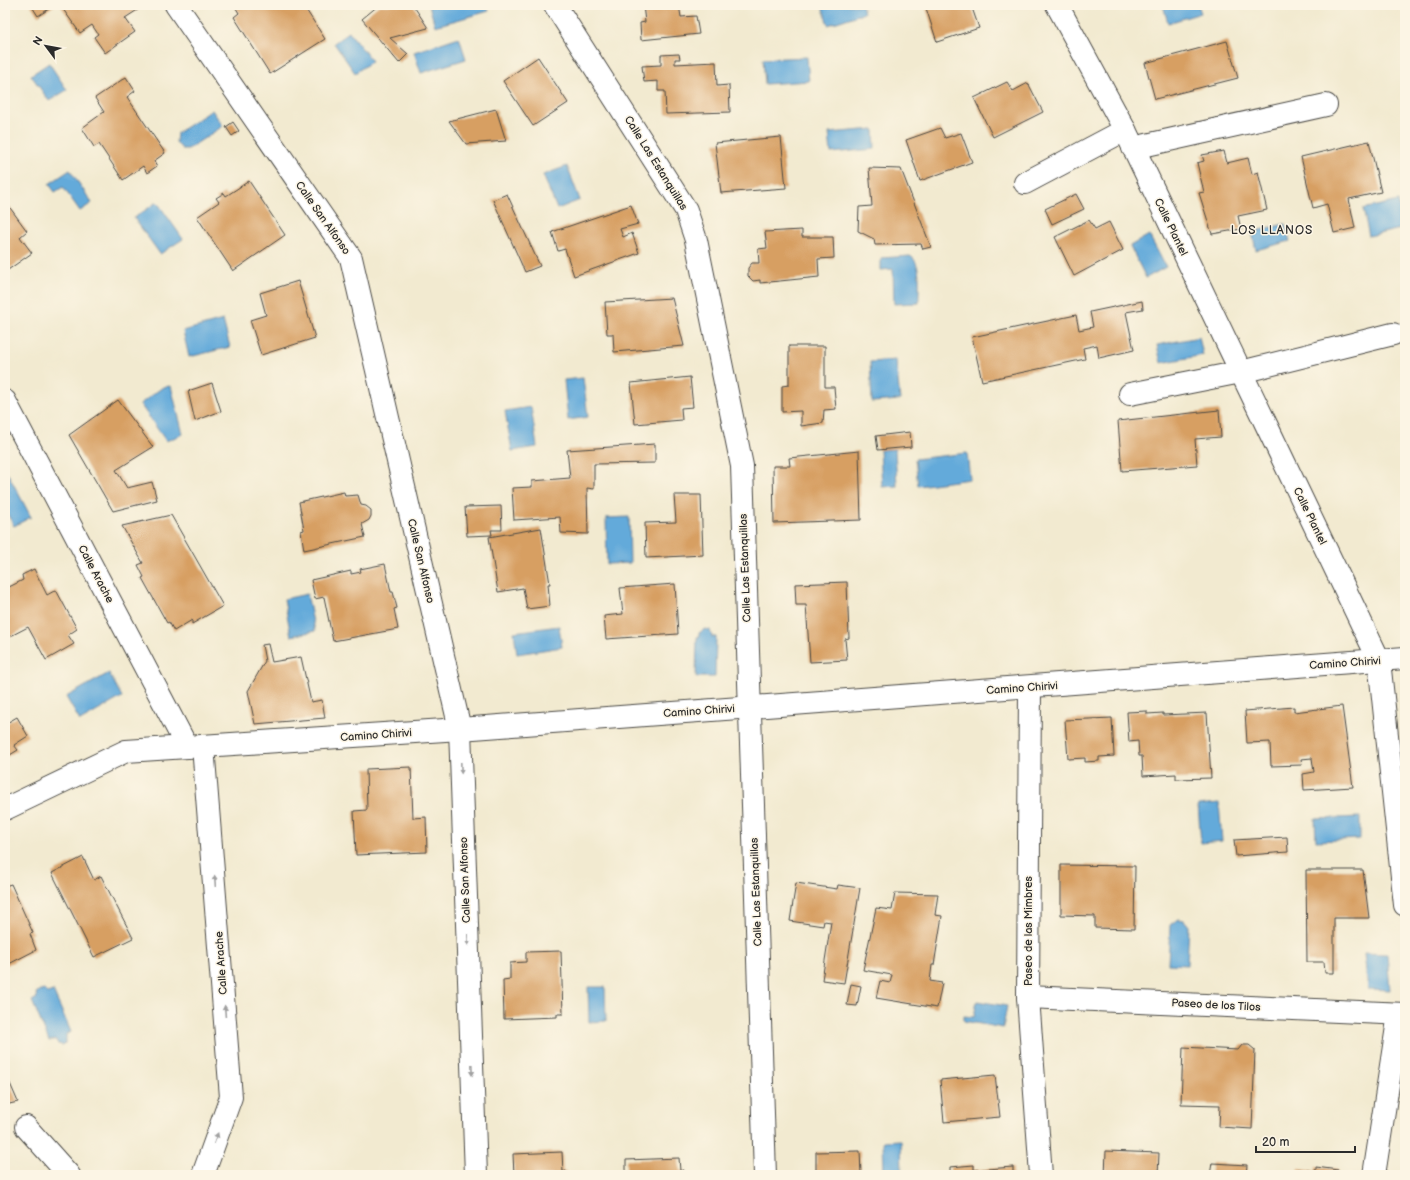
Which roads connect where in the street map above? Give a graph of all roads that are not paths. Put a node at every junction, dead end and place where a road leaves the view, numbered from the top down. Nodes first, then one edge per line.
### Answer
1 (176, 5) edge
2 (555, 5) edge
3 (1057, 5) edge
4 (1326, 105) dead end
5 (1129, 139) junction
6 (1025, 183) dead end
7 (1393, 334) dead end
8 (1240, 372) junction
9 (1130, 394) dead end
10 (5, 401) edge
11 (1405, 658) edge
12 (1379, 660) junction
13 (1030, 688) junction
14 (750, 707) junction
15 (460, 729) junction
16 (195, 746) junction
17 (5, 809) edge
18 (1405, 905) edge
19 (1028, 997) junction
20 (1402, 1014) edge
21 (26, 1126) dead end
22 (69, 1175) edge
23 (203, 1175) edge
24 (476, 1175) edge
25 (765, 1175) edge
26 (1041, 1175) edge
27 (1374, 1175) edge

1 - 15 street, Calle San Alfonso
2 - 14 street, Calle Las Estanquillas
3 - 5 street, Calle Plantel
4 - 5 street
5 - 6 street
5 - 8 street, Calle Plantel
7 - 8 street
8 - 9 street
8 - 12 street, Calle Plantel
10 - 16 street, Calle Arache
11 - 12 street, Camino Chirivi
12 - 13 street, Camino Chirivi
12 - 18 street, Calle Plantel
13 - 14 street, Camino Chirivi
13 - 19 street, Paseo de las Mimbres
14 - 15 street, Camino Chirivi
14 - 25 street, Calle Las Estanquillas
15 - 16 street, Camino Chirivi
15 -> 24 street, Calle San Alfonso
16 - 17 street, Camino Chirivi
23 -> 16 street, Calle Arache
19 - 20 street, Paseo de los Tilos
19 - 26 street, Paseo de las Mimbres
20 - 27 street
21 - 22 street

